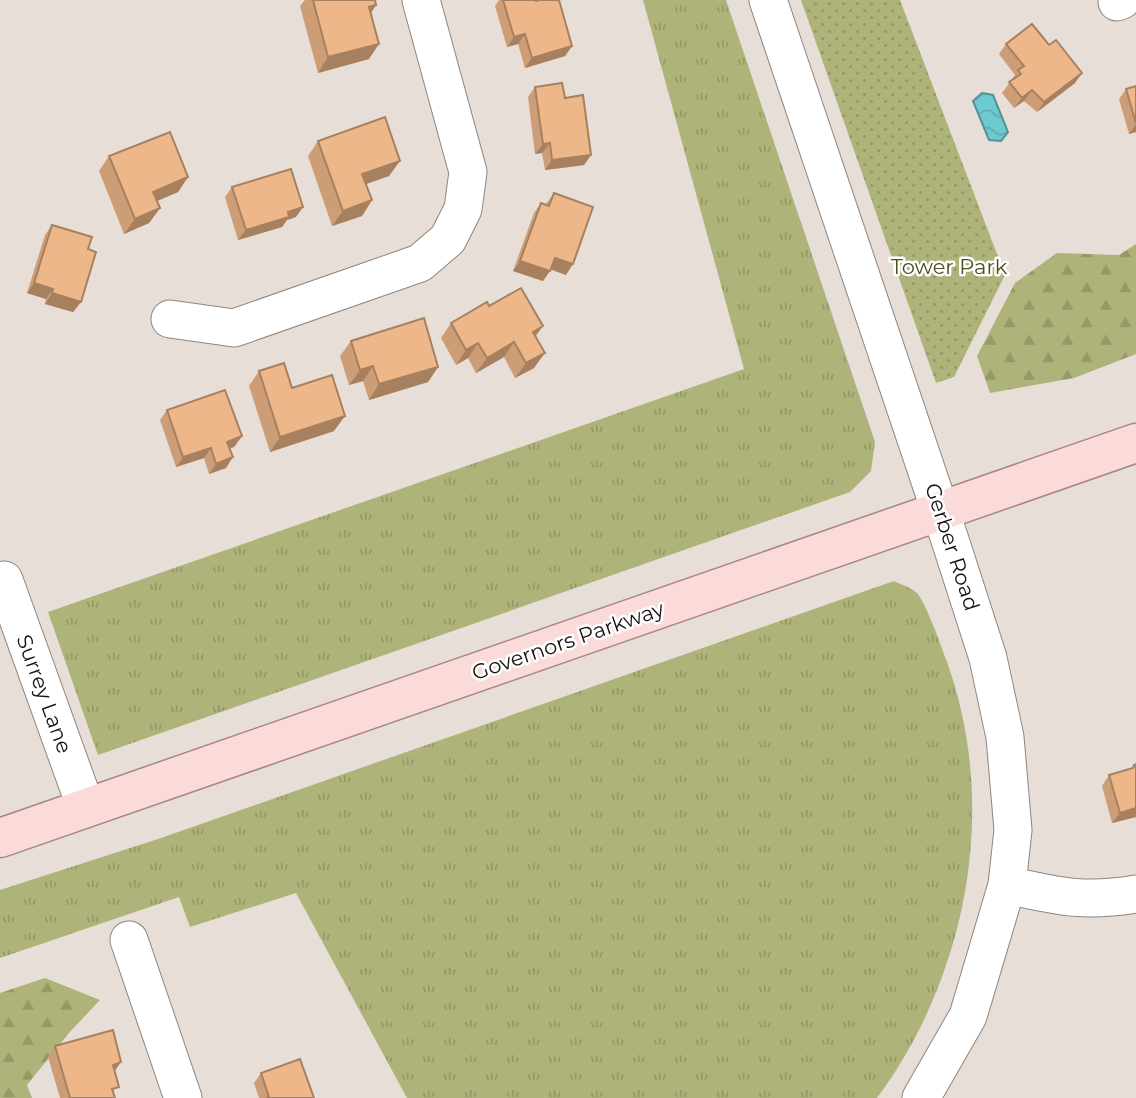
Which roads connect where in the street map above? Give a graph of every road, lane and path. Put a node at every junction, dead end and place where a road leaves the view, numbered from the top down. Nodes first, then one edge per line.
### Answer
1 (421, 0) edge
2 (768, 0) edge
3 (170, 319) dead end
4 (1136, 443) edge
5 (940, 512) junction
6 (4, 580) dead end
7 (86, 808) junction
8 (0, 838) edge
9 (1007, 885) junction
10 (1136, 894) edge
11 (129, 940) dead end
12 (183, 1098) edge
13 (921, 1098) edge

1 - 3 street
2 - 5 street, Gerber Road
4 - 5 main road, Governors Parkway
5 - 7 main road, Governors Parkway
5 - 9 street, Gerber Road
6 - 7 street, Surrey Lane
7 - 8 main road, Governors Parkway
9 - 10 street
9 - 13 street, Gerber Road
11 - 12 street

